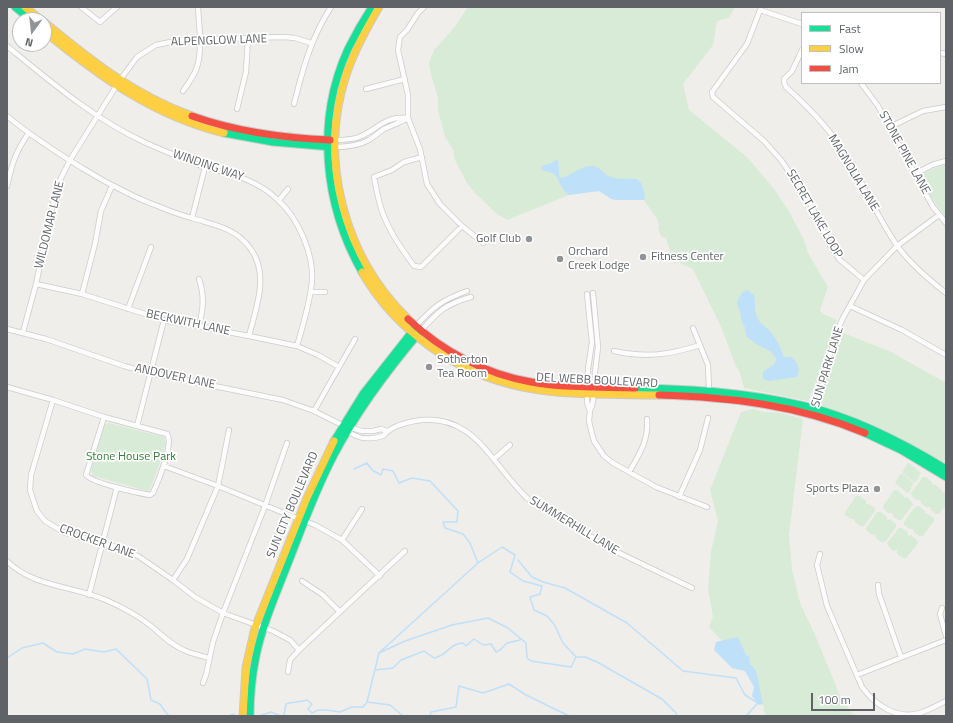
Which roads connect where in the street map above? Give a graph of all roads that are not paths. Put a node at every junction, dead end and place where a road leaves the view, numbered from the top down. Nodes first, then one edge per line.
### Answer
1 (81, 7) edge
2 (117, 7) edge
3 (198, 7) edge
4 (331, 7) edge
5 (372, 7) edge
6 (380, 7) edge
7 (424, 7) edge
8 (801, 24) edge
9 (52, 29) edge
10 (52, 37) edge
11 (248, 39) junction
12 (200, 40) junction
13 (311, 43) junction
14 (7, 46) edge
15 (801, 52) edge
16 (405, 79) junction
17 (118, 83) junction
18 (862, 84) edge
19 (366, 89) dead end
20 (183, 91) dead end
21 (294, 104) dead end
22 (946, 107) edge
23 (237, 109) dead end
24 (7, 116) edge
25 (98, 116) junction
26 (408, 118) junction
27 (890, 128) junction
28 (28, 134) junction
29 (331, 143) junction
30 (422, 157) junction
31 (70, 160) junction
32 (946, 161) edge
33 (205, 167) junction
34 (914, 174) junction
35 (7, 186) edge
36 (112, 186) junction
37 (288, 189) dead end
38 (279, 200) junction
39 (939, 214) junction
40 (192, 218) junction
41 (946, 223) edge
42 (462, 226) junction
43 (483, 243) dead end
44 (897, 246) junction
45 (150, 247) dead end
46 (199, 279) dead end
47 (864, 280) junction
48 (36, 284) junction
49 (467, 291) dead end
50 (311, 292) junction
51 (325, 292) dead end
52 (593, 293) dead end
53 (946, 293) edge
54 (82, 294) junction
55 (587, 294) dead end
56 (471, 297) dead end
57 (850, 306) junction
58 (128, 309) junction
59 (164, 320) junction
60 (199, 327) junction
61 (693, 328) dead end
62 (7, 329) edge
63 (416, 331) junction
64 (23, 332) junction
65 (249, 336) junction
66 (355, 339) dead end
67 (700, 345) junction
68 (297, 346) junction
69 (614, 351) dead end
70 (946, 355) edge
71 (338, 367) junction
72 (150, 373) junction
73 (7, 387) edge
74 (591, 390) junction
75 (709, 390) junction
76 (53, 400) junction
77 (314, 411) junction
78 (814, 411) junction
79 (104, 417) junction
80 (708, 418) dead end
81 (647, 419) dead end
82 (342, 425) junction
83 (137, 426) junction
84 (349, 429) junction
85 (229, 430) dead end
86 (287, 443) dead end
87 (510, 445) dead end
88 (494, 459) junction
89 (164, 466) junction
90 (946, 468) edge
91 (629, 472) junction
92 (946, 477) edge
93 (218, 486) junction
94 (117, 487) junction
95 (679, 497) junction
96 (265, 506) junction
97 (707, 507) dead end
98 (362, 509) dead end
99 (301, 519) junction
100 (342, 540) junction
101 (103, 542) junction
102 (405, 552) dead end
103 (820, 554) dead end
104 (7, 560) edge
105 (380, 576) junction
106 (173, 580) junction
107 (302, 581) dead end
108 (878, 585) dead end
109 (692, 588) dead end
110 (89, 595) junction
111 (942, 608) dead end
112 (340, 612) junction
113 (223, 613) junction
114 (260, 626) junction
115 (946, 636) edge
116 (946, 640) edge
117 (299, 650) junction
118 (901, 657) junction
119 (210, 658) junction
120 (288, 672) dead end
121 (856, 675) junction
122 (203, 683) dead end
123 (946, 701) edge
124 (243, 716) edge
125 (250, 716) edge

1 - 2 street
3 - 12 street
4 - 13 street
5 - 29 street, DEL WEBB BOULEVARD
6 - 29 street, DEL WEBB BOULEVARD
7 - 16 street
8 - 47 street, SECRET LAKE LOOP
9 - 17 street
10 - 17 street
11 - 12 street, ALPENGLOW LANE
11 - 13 street, ALPENGLOW LANE
11 - 23 street
12 - 17 street, ALPENGLOW LANE
12 - 20 street
13 - 21 street
14 - 25 street, WINDING WAY
15 - 44 street, MAGNOLIA LANE
16 - 19 street
16 - 26 street
17 - 25 street, WILDOMAR LANE
17 - 29 street
18 - 27 street, STONE PINE LANE
22 - 27 street
24 - 28 street
25 - 31 street, WILDOMAR LANE
25 - 33 street, WINDING WAY
26 - 29 street
26 - 30 street
27 - 34 street, STONE PINE LANE
28 - 31 street
28 - 35 street
29 - 63 street, DEL WEBB BOULEVARD
30 - 42 street
30 - 42 street
31 - 36 street
31 - 48 street, WILDOMAR LANE
32 - 34 street
33 - 38 street, WINDING WAY
33 - 40 street
34 - 39 street, STONE PINE LANE
36 - 40 street
36 - 54 street
37 - 38 street
38 - 50 street, WINDING WAY
39 - 41 street, STONE PINE LANE
39 - 44 street, SUN PARK LANE
40 - 65 street
42 - 43 street
44 - 47 street, SUN PARK LANE
44 - 53 street, MAGNOLIA LANE
45 - 58 street
46 - 60 street
47 - 57 street, SUN PARK LANE
48 - 54 street, BECKWITH LANE
48 - 64 street, WILDOMAR LANE
49 - 63 street
50 - 51 street
50 - 68 street, WINDING WAY
52 - 74 street
54 - 58 street, BECKWITH LANE
55 - 74 street
56 - 63 street
57 - 70 street
57 - 78 street, SUN PARK LANE
58 - 59 street, BECKWITH LANE
59 - 60 street, BECKWITH LANE
59 - 72 street
60 - 65 street, BECKWITH LANE
61 - 67 street
62 - 64 street, ANDOVER LANE
63 - 74 street, DEL WEBB BOULEVARD
63 - 82 street, SUN CITY BOULEVARD
63 - 84 street, SUN CITY BOULEVARD
64 - 72 street, ANDOVER LANE
65 - 68 street, BECKWITH LANE
66 - 71 street
67 - 69 street
67 - 75 street
68 - 71 street, BECKWITH LANE
71 - 77 street
72 - 77 street, ANDOVER LANE
72 - 83 street
73 - 76 street
74 - 75 street, DEL WEBB BOULEVARD
74 - 78 street, DEL WEBB BOULEVARD
74 - 91 street
75 - 78 street, DEL WEBB BOULEVARD
76 - 79 street
76 - 101 street, CROCKER LANE
77 - 82 street, ANDOVER LANE
78 - 90 street, DEL WEBB BOULEVARD
78 - 92 street, DEL WEBB BOULEVARD
79 - 83 street
79 - 94 street
80 - 95 street
81 - 91 street
82 - 84 street, SUMMERHILL LANE
82 - 99 street, SUN CITY BOULEVARD
83 - 89 street
84 - 88 street, SUMMERHILL LANE
84 - 99 street, SUN CITY BOULEVARD
85 - 93 street
86 - 96 street
87 - 88 street
88 - 109 street, SUMMERHILL LANE
89 - 93 street
89 - 94 street
91 - 95 street
93 - 96 street
93 - 106 street
94 - 101 street
95 - 97 street
96 - 99 street
96 - 113 street
98 - 100 street
99 - 100 street
99 - 114 street, SUN CITY BOULEVARD
100 - 105 street
101 - 106 street, CROCKER LANE
101 - 110 street
102 - 105 street
103 - 121 street
104 - 110 street
105 - 112 street
106 - 113 street, CROCKER LANE
107 - 112 street
108 - 118 street
110 - 119 street
111 - 115 street
112 - 117 street
113 - 114 street, CROCKER LANE
113 - 119 street
114 - 117 street, CROCKER LANE
114 - 124 street, SUN CITY BOULEVARD
114 - 125 street, SUN CITY BOULEVARD
116 - 118 street
117 - 120 street
118 - 121 street
119 - 122 street
121 - 123 street

